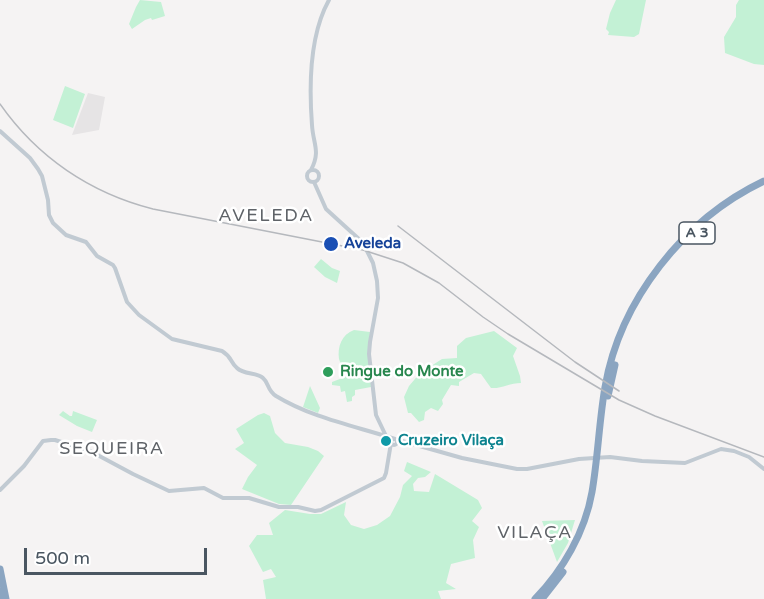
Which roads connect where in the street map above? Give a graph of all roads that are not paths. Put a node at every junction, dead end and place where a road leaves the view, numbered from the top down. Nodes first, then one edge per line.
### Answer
1 (329, 0) edge
2 (0, 130) edge
3 (314, 164) junction
4 (311, 170) junction
5 (316, 171) junction
6 (764, 182) edge
7 (315, 183) junction
8 (764, 186) edge
9 (643, 296) junction
10 (604, 407) junction
11 (386, 436) junction
12 (394, 442) junction
13 (764, 469) edge
14 (0, 490) edge
15 (0, 569) edge
16 (0, 591) edge
17 (1, 599) edge
18 (6, 599) edge
19 (535, 599) edge
20 (542, 599) edge

1 - 3 street
2 - 11 street
3 - 4 street
3 - 5 street
4 - 5 street
4 - 7 street
5 - 7 street
6 - 9 highway, A 3
7 - 11 street
8 - 9 highway, A 3
9 - 10 highway, A 3
10 - 19 highway, A 3
10 - 20 highway, A 3
11 - 12 street
12 - 13 street
12 - 14 street
15 - 18 highway
16 - 17 highway

